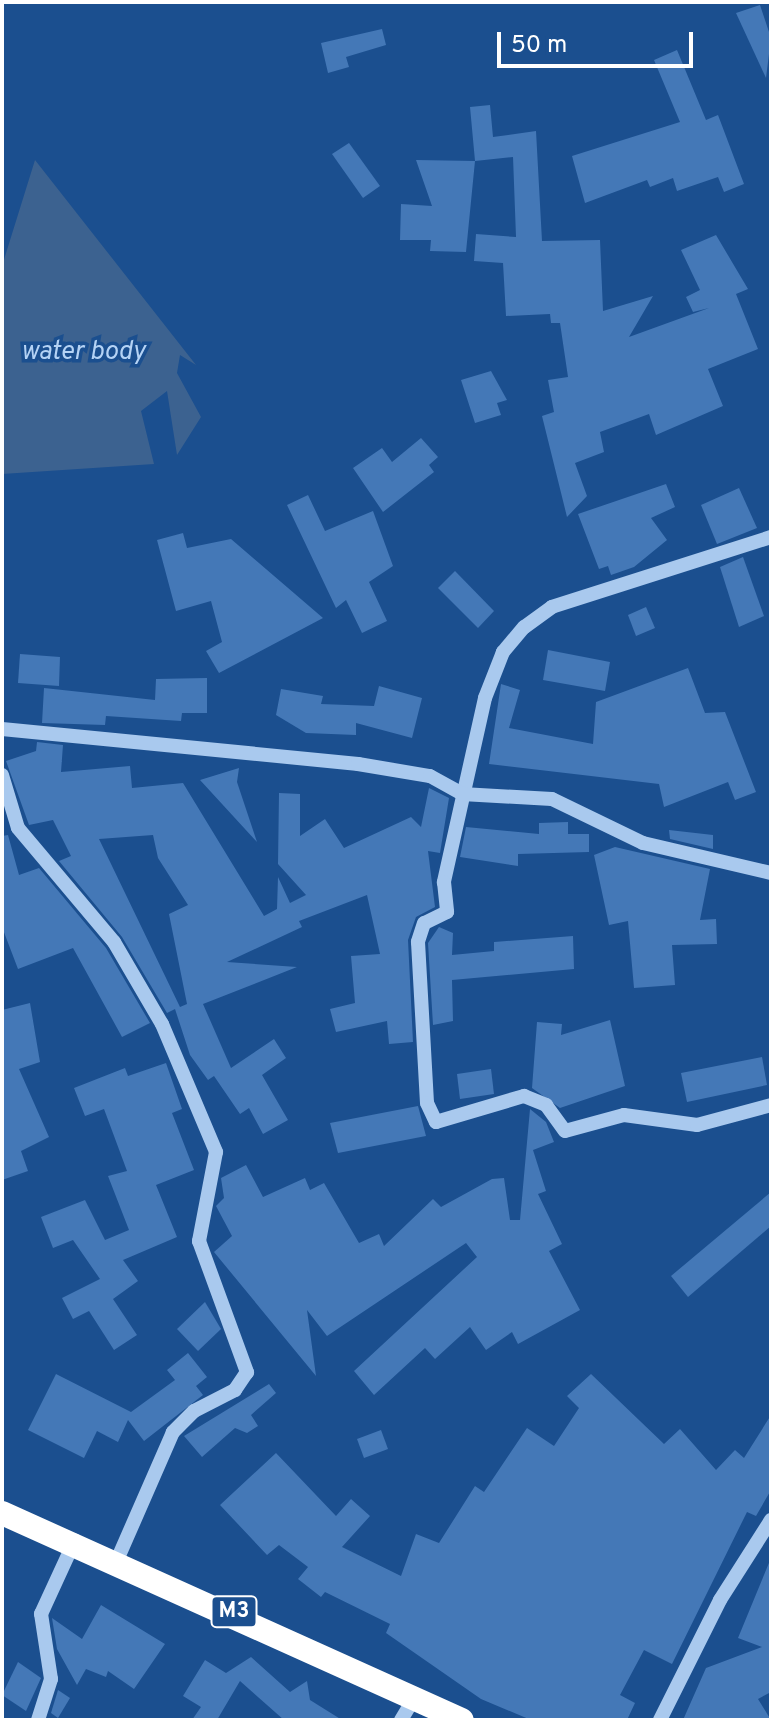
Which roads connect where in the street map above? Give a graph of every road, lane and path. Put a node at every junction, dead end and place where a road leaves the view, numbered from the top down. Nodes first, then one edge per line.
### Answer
1 (771, 537) edge
2 (2, 729) edge
3 (2, 775) edge
4 (462, 794) junction
5 (771, 873) edge
6 (771, 1105) edge
7 (2, 1513) edge
8 (771, 1520) edge
9 (75, 1540) junction
10 (117, 1560) junction
11 (416, 1695) junction
12 (38, 1720) edge
13 (401, 1720) edge
14 (462, 1720) edge
15 (660, 1720) edge

1 - 4 street
2 - 4 street
3 - 10 street
4 - 5 street
4 - 6 street
7 - 9 highway, M3
8 - 15 street
9 - 10 highway, M3
9 - 12 street
10 - 11 highway, M3
11 - 13 street
11 - 14 highway, M3

